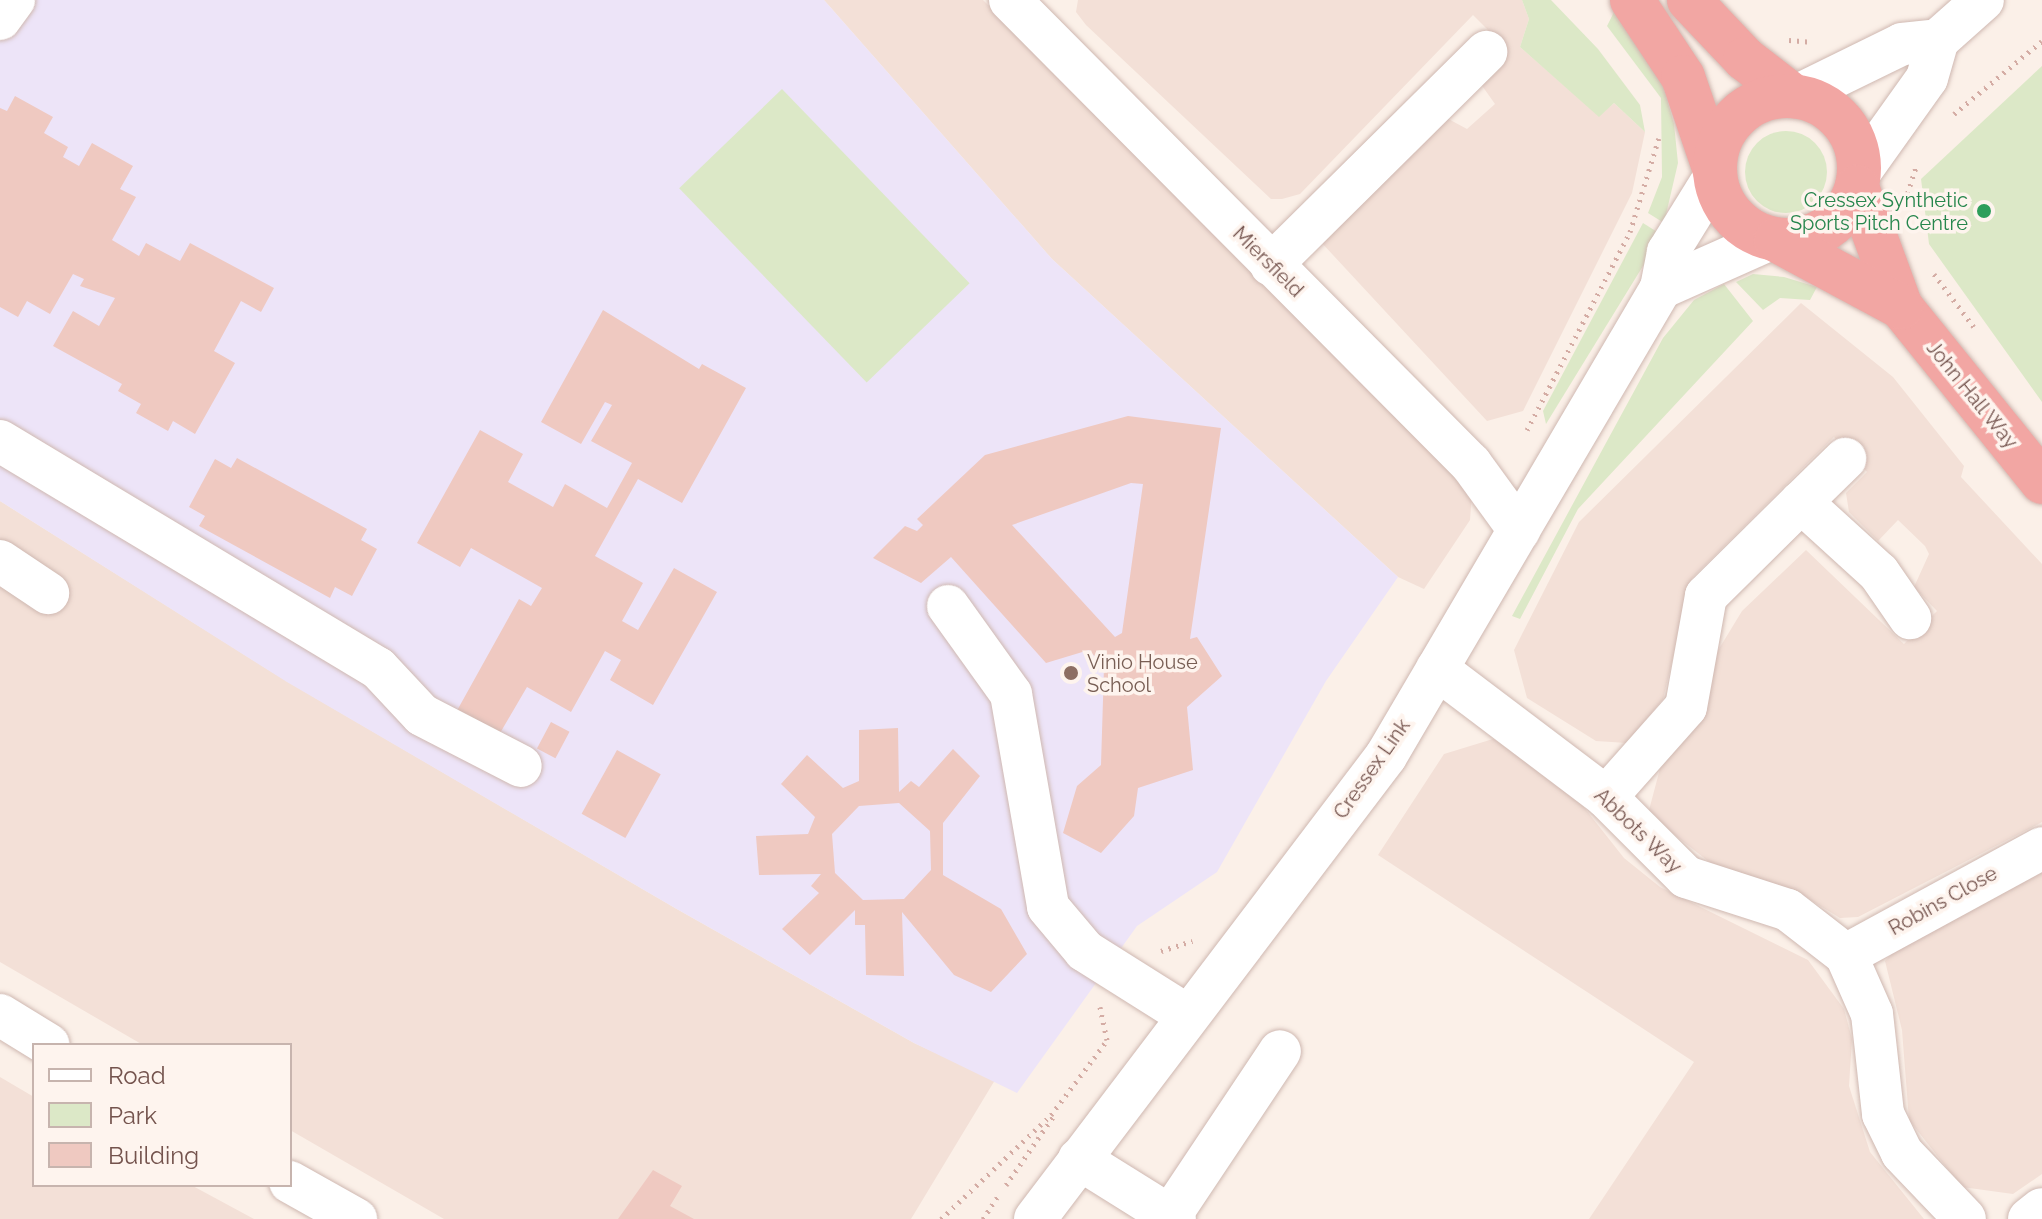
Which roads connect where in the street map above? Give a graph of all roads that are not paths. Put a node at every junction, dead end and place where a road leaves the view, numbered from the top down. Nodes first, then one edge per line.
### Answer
1 (14, 0) edge
2 (1632, 0) edge
3 (1689, 0) edge
4 (1983, 0) edge
5 (1028, 6) edge
6 (0, 19) edge
7 (1938, 40) junction
8 (1486, 52) dead end
9 (1795, 96) junction
10 (1715, 174) junction
11 (1859, 180) junction
12 (1773, 239) junction
13 (1271, 265) junction
14 (1661, 288) junction
15 (1901, 307) junction
16 (0, 441) edge
17 (1845, 459) dead end
18 (2042, 482) edge
19 (1801, 502) junction
20 (1519, 530) junction
21 (0, 561) edge
22 (48, 593) dead end
23 (948, 606) dead end
24 (1910, 618) dead end
25 (1437, 669) junction
26 (521, 766) dead end
27 (1606, 797) junction
28 (2042, 848) edge
29 (1846, 955) junction
30 (1185, 1014) junction
31 (0, 1015) edge
32 (46, 1043) edge
33 (1280, 1051) dead end
34 (1079, 1159) junction
35 (292, 1183) edge
36 (2042, 1209) edge
37 (1172, 1217) edge
38 (356, 1219) edge
39 (1035, 1219) edge
40 (1965, 1219) edge
41 (2029, 1219) edge

1 - 6 street
2 - 10 highway
3 - 9 highway
4 - 7 street
5 - 13 street, Miersfield
7 - 9 street
7 - 11 street
8 - 13 street
9 - 10 highway
9 - 11 highway
10 - 12 highway
10 - 14 street, Cressex Link
11 - 12 highway
11 - 15 highway, John Hall Way
12 - 14 street
12 - 15 highway, John Hall Way
13 - 20 street, Miersfield
14 - 20 street, Cressex Link
15 - 18 highway, John Hall Way
16 - 26 street
17 - 19 street
19 - 24 street
19 - 27 street
20 - 25 street, Cressex Link
21 - 22 street
23 - 30 street
25 - 27 street, Abbots Way
25 - 30 street, Cressex Link
27 - 29 street, Abbots Way
28 - 29 street, Robins Close
29 - 40 street, Abbots Way
30 - 34 street, Cressex Link
31 - 32 street
33 - 37 street
34 - 37 street
34 - 39 street, Cressex Link
35 - 38 street
36 - 41 street

